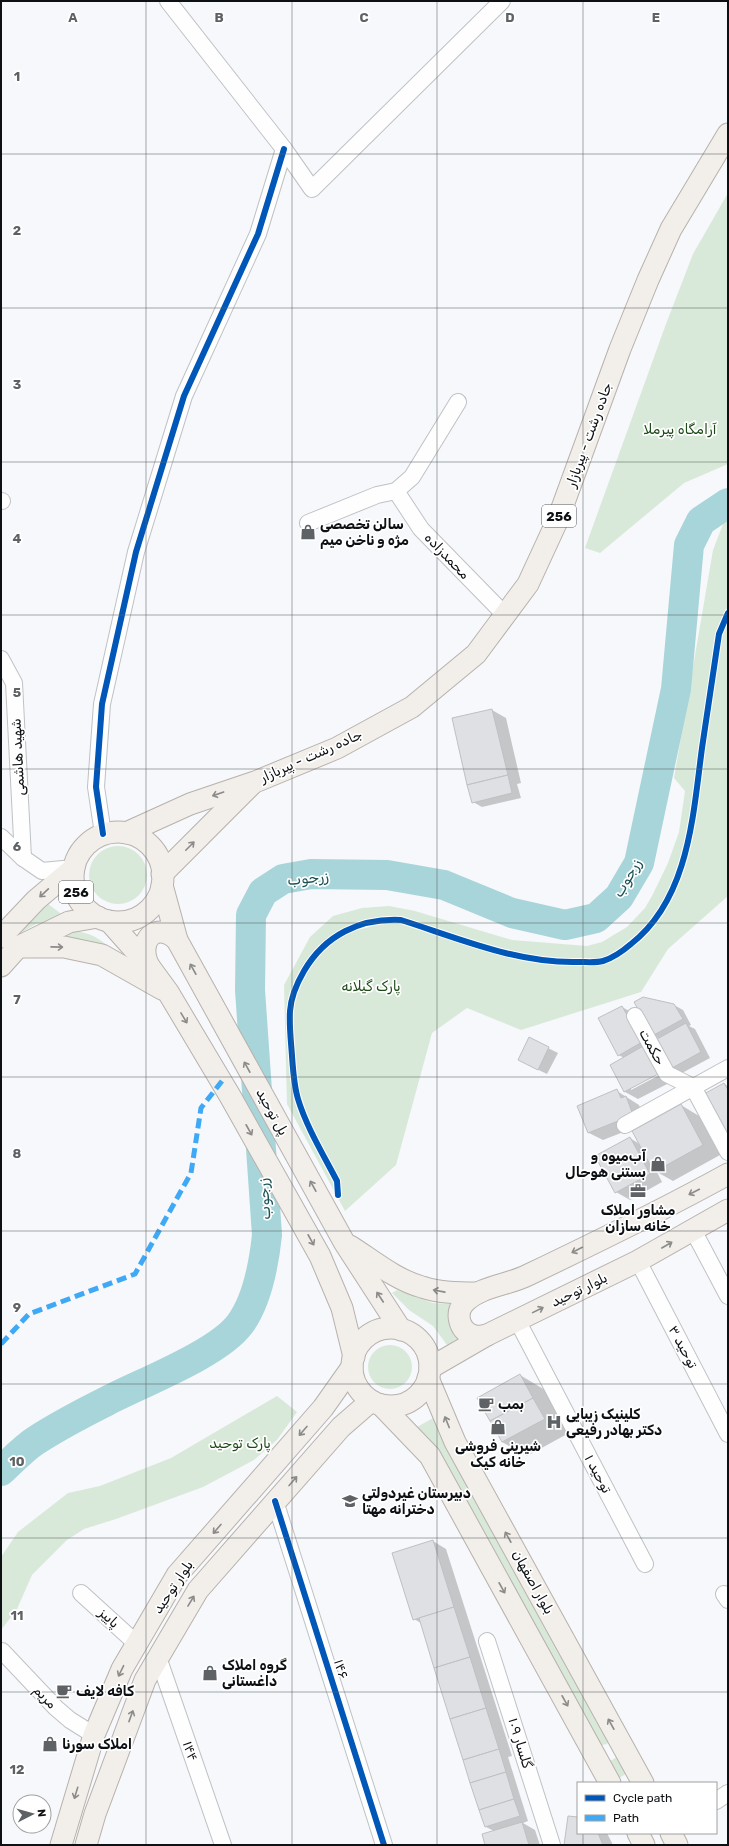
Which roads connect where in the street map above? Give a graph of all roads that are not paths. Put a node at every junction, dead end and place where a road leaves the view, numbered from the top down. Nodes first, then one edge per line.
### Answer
1 (168, 1) edge
2 (502, 1) edge
3 (728, 134) edge
4 (284, 149) junction
5 (458, 402) dead end
6 (396, 491) junction
7 (308, 523) dead end
8 (505, 615) junction
9 (1, 659) edge
10 (255, 782) junction
11 (126, 833) junction
12 (103, 834) junction
13 (1, 837) edge
14 (23, 858) junction
15 (74, 868) junction
16 (162, 880) junction
17 (104, 919) junction
18 (177, 940) junction
19 (10, 942) edge
20 (1, 966) edge
21 (149, 966) junction
22 (168, 992) junction
23 (635, 1016) dead end
24 (728, 1068) edge
25 (693, 1087) junction
26 (625, 1125) dead end
27 (728, 1152) edge
28 (728, 1174) edge
29 (728, 1210) edge
30 (693, 1230) junction
31 (344, 1242) junction
32 (638, 1261) junction
33 (473, 1296) junction
34 (728, 1296) edge
35 (517, 1320) junction
36 (401, 1330) junction
37 (487, 1335) junction
38 (353, 1362) junction
39 (429, 1373) junction
40 (376, 1403) junction
41 (323, 1408) junction
42 (341, 1427) junction
43 (728, 1434) edge
44 (275, 1501) junction
45 (645, 1564) dead end
46 (81, 1593) dead end
47 (487, 1641) dead end
48 (137, 1644) junction
49 (2, 1651) dead end
50 (158, 1657) junction
51 (94, 1735) junction
52 (630, 1760) junction
53 (608, 1779) edge
54 (642, 1782) edge
55 (728, 1793) edge
56 (717, 1800) edge
57 (638, 1834) edge
58 (672, 1834) edge
59 (61, 1845) edge
60 (86, 1845) edge
61 (223, 1845) edge
62 (384, 1845) edge
63 (552, 1845) edge
64 (644, 1845) edge
65 (677, 1845) edge

1 - 4 street
2 - 4 street
3 - 8 main road, جاده رشت - پیربازار / 256
4 - 12 street
5 - 6 street
6 - 7 street
6 - 8 street, محمدزاده
8 - 10 main road, جاده رشت - پیربازار / 256
9 - 14 street, شهید هاشمی
10 -> 11 main road, جاده رشت - پیربازار / 256
16 -> 10 main road
11 - 12 main road, 256
11 - 16 main road, 256
12 - 15 main road, 256
13 - 14 street
14 - 15 street
15 - 17 main road, 256
15 -> 19 main road, 256
16 - 17 main road, 256
16 - 18 main road, پل توحید
17 - 19 main road, 256
17 - 21 main road, پل توحید
18 - 21 main road
31 -> 18 main road, پل توحید
19 - 20 main road, 256
19 -> 22 main road
21 - 22 main road, پل توحید
22 -> 38 main road, پل توحید
23 - 25 street, حکمت
24 - 25 street
25 - 26 street
25 - 27 street
28 -> 33 main road
29 - 30 main road, بلوار توحید
32 -> 30 main road, بلوار توحید
30 - 34 street
33 -> 31 main road
36 -> 31 main road, پل توحید
35 -> 32 main road, بلوار توحید
32 - 43 street, توحید ۳
33 - 37 main road
35 - 37 main road, بلوار توحید
35 - 45 street, توحید ۱
36 - 38 main road
36 - 39 main road
37 - 39 main road, بلوار توحید
38 - 40 main road
38 - 41 main road, بلوار توحید
39 - 40 main road
52 -> 39 main road, بلوار اصفهان
40 - 42 main road, بلوار توحید
40 -> 53 main road
41 - 42 main road
41 -> 48 main road, بلوار توحید
44 -> 42 main road, بلوار توحید
50 -> 44 main road, بلوار توحید
44 - 62 street, ۱۴۶
46 - 48 street, پاییز
47 - 63 street, گلسار ۱۰۹
48 -> 51 main road, بلوار توحید
49 - 51 street, مریم
60 -> 50 main road, بلوار توحید
50 - 61 street, ۱۴۴
51 -> 59 main road, بلوار توحید
52 - 53 main road
52 - 54 main road, بلوار اصفهان
55 - 56 street
57 - 64 main road
58 - 65 main road

